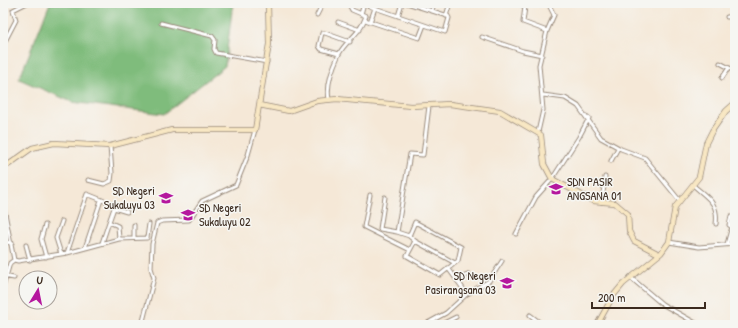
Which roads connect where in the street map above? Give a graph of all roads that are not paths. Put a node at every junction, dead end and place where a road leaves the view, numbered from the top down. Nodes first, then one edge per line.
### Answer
1 (27, 3) edge
2 (268, 3) edge
3 (292, 3) edge
4 (323, 3) edge
5 (348, 3) edge
6 (364, 3) edge
7 (402, 3) edge
8 (407, 3) edge
9 (434, 3) edge
10 (450, 3) edge
11 (519, 3) edge
12 (550, 3) edge
13 (418, 5) edge
14 (304, 6) dead end
15 (369, 6) dead end
16 (375, 8) junction
17 (432, 11) junction
18 (361, 14) junction
19 (317, 15) dead end
20 (398, 16) junction
21 (446, 16) junction
22 (735, 16) edge
23 (727, 17) dead end
24 (365, 20) junction
25 (338, 22) dead end
26 (370, 22) junction
27 (161, 23) dead end
28 (424, 25) junction
29 (360, 30) junction
30 (547, 31) junction
31 (482, 37) dead end
32 (350, 42) junction
33 (3, 45) edge
34 (340, 54) junction
35 (542, 55) junction
36 (267, 62) junction
37 (720, 63) dead end
38 (728, 69) junction
39 (735, 71) edge
40 (722, 78) dead end
41 (544, 96) junction
42 (329, 99) junction
43 (735, 103) edge
44 (259, 105) junction
45 (429, 106) junction
46 (589, 118) junction
47 (255, 130) junction
48 (538, 132) junction
49 (110, 146) junction
50 (618, 148) junction
51 (611, 161) dead end
52 (3, 167) edge
53 (605, 177) dead end
54 (552, 179) junction
55 (88, 180) dead end
56 (693, 185) junction
57 (370, 195) dead end
58 (386, 197) dead end
59 (102, 200) junction
60 (680, 201) junction
61 (602, 202) junction
62 (3, 203) edge
63 (114, 208) junction
64 (127, 212) dead end
65 (731, 216) dead end
66 (62, 221) dead end
67 (109, 222) junction
68 (149, 224) dead end
69 (716, 224) dead end
70 (44, 225) dead end
71 (134, 225) dead end
72 (380, 229) junction
73 (374, 231) junction
74 (397, 232) junction
75 (516, 234) dead end
76 (409, 236) junction
77 (134, 238) junction
78 (118, 239) junction
79 (3, 242) edge
80 (415, 242) junction
81 (669, 242) junction
82 (12, 243) junction
83 (102, 243) junction
84 (26, 244) dead end
85 (727, 244) junction
86 (735, 244) edge
87 (85, 248) junction
88 (410, 250) junction
89 (67, 253) junction
90 (61, 254) junction
91 (659, 254) junction
92 (46, 257) junction
93 (14, 260) junction
94 (30, 260) junction
95 (502, 261) dead end
96 (455, 263) junction
97 (448, 268) junction
98 (468, 274) dead end
99 (4, 276) edge
100 (630, 277) junction
101 (14, 278) dead end
102 (458, 282) junction
103 (3, 287) edge
104 (467, 294) junction
105 (530, 315) dead end
106 (456, 317) dead end
107 (691, 319) junction
108 (142, 325) edge
109 (424, 325) edge
110 (440, 325) edge
111 (543, 325) edge
112 (597, 325) edge
113 (690, 325) edge
114 (699, 325) edge

1 - 33 street
2 - 36 street
3 - 14 street
4 - 19 street
5 - 18 street
6 - 18 street
7 - 20 street
8 - 13 street
9 - 17 street
10 - 21 street
11 - 30 street
12 - 30 street
13 - 17 street
15 - 16 street
16 - 20 street
16 - 26 street
17 - 21 street
18 - 24 street
20 - 28 street
21 - 28 street
22 - 23 street
24 - 26 street
24 - 29 street
25 - 29 street
26 - 28 street
27 - 36 street
29 - 32 street
30 - 35 street
31 - 35 street
32 - 34 street
32 - 34 street
34 - 42 street
35 - 41 street
36 - 44 street
37 - 38 street
38 - 39 street
38 - 40 street
41 - 46 street
41 - 48 street
42 - 44 street
42 - 45 street
43 - 56 street
44 - 47 street
45 - 48 street
45 - 74 street
46 - 50 street
46 - 54 street
47 - 49 street
47 - 108 street
48 - 54 street
49 - 52 street
49 - 55 street
50 - 51 street
50 - 60 street
53 - 61 street
54 - 61 street
54 - 75 street
56 - 60 street
56 - 69 street
57 - 73 street
58 - 72 street
59 - 63 street
59 - 87 street
59 - 89 street
60 - 81 street
61 - 91 street
62 - 82 street
63 - 64 street
63 - 67 street
65 - 85 street
66 - 90 street
67 - 78 street
67 - 83 street
68 - 77 street
70 - 92 street
71 - 77 street
72 - 73 street
72 - 74 street
73 - 88 street
74 - 76 street
76 - 80 street
76 - 96 street
77 - 78 street
78 - 83 street
79 - 82 street
80 - 88 street
80 - 96 street
81 - 85 street
81 - 91 street
82 - 93 street
83 - 87 street
84 - 94 street
85 - 86 street
87 - 89 street
88 - 97 street
89 - 90 street
90 - 92 street
91 - 100 street
92 - 94 street
93 - 94 street
93 - 99 street
95 - 104 street
96 - 97 street
97 - 102 street
98 - 102 street
99 - 101 street
99 - 103 street
100 - 107 street
100 - 112 street
102 - 104 street
104 - 109 street
105 - 111 street
106 - 110 street
107 - 113 street
107 - 114 street

